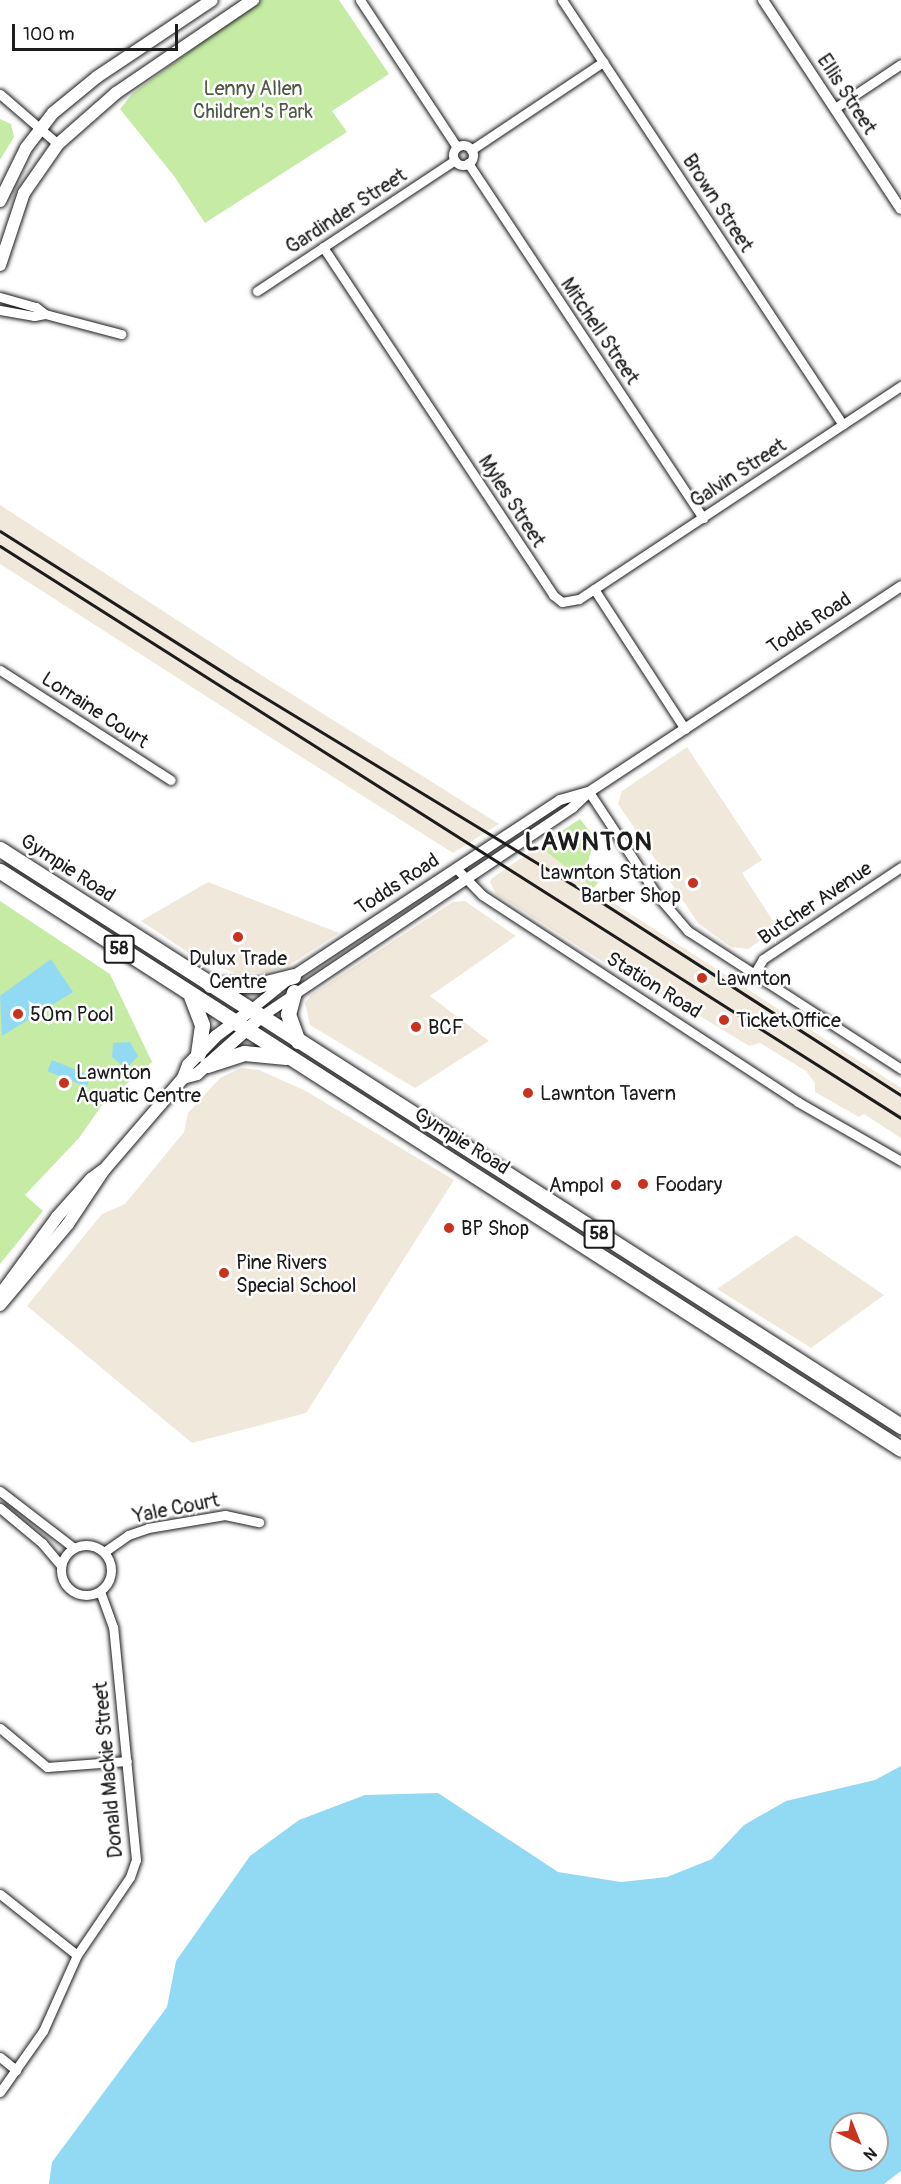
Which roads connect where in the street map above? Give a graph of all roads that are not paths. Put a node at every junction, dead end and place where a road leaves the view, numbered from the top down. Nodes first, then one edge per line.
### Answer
1 (212, 0) edge
2 (254, 0) edge
3 (360, 0) edge
4 (562, 0) edge
5 (763, 0) edge
6 (603, 62) junction
7 (901, 64) edge
8 (0, 94) edge
9 (835, 108) junction
10 (41, 127) junction
11 (58, 144) junction
12 (458, 147) junction
13 (471, 150) junction
14 (455, 160) junction
15 (468, 163) junction
16 (0, 201) edge
17 (901, 208) edge
18 (323, 247) junction
19 (0, 265) edge
20 (256, 291) dead end
21 (0, 297) edge
22 (0, 310) edge
23 (45, 314) junction
24 (121, 334) dead end
25 (901, 386) edge
26 (843, 425) junction
27 (703, 518) junction
28 (901, 586) edge
29 (594, 589) junction
30 (0, 670) edge
31 (685, 729) junction
32 (171, 780) dead end
33 (588, 792) junction
34 (0, 849) edge
35 (901, 867) edge
36 (456, 868) junction
37 (0, 871) edge
38 (465, 878) junction
39 (754, 974) junction
40 (293, 976) junction
41 (210, 984) junction
42 (294, 992) junction
43 (190, 996) junction
44 (256, 1014) junction
45 (239, 1026) junction
46 (298, 1041) junction
47 (289, 1057) junction
48 (202, 1060) junction
49 (901, 1069) edge
50 (901, 1161) edge
51 (104, 1170) junction
52 (0, 1295) edge
53 (0, 1305) edge
54 (901, 1426) edge
55 (901, 1448) edge
56 (0, 1491) edge
57 (0, 1508) edge
58 (259, 1522) dead end
59 (74, 1548) junction
60 (104, 1552) junction
61 (62, 1566) junction
62 (100, 1592) junction
63 (0, 1728) edge
64 (127, 1761) junction
65 (0, 1894) edge
66 (77, 1955) junction
67 (0, 2057) edge
68 (16, 2070) junction
69 (0, 2092) edge

1 - 10 main road
2 - 11 main road
3 - 12 street
4 - 6 street, Brown Street
5 - 9 street, Ellis Street
6 - 13 street
6 - 26 street, Brown Street
7 - 9 street
8 - 10 street
9 - 17 street, Ellis Street
10 - 11 street
10 - 16 main road
11 - 19 main road
12 - 13 street
12 - 14 street
13 - 15 street
14 - 15 street
14 - 18 street, Gardinder Street
15 - 27 street, Mitchell Street
18 - 20 street, Gardinder Street
18 - 29 street, Myles Street
21 - 23 street
22 - 23 street
23 - 24 street
25 - 26 street, Galvin Street
26 - 27 street, Galvin Street
27 - 29 street, Galvin Street
28 - 31 street, Todds Road
29 - 31 street
30 - 32 street, Lorraine Court
31 - 33 street, Todds Road
33 - 36 street, Todds Road
33 - 38 street, Todds Road
33 - 39 street
34 - 41 highway, Gympie Road / 58
35 - 39 street, Butcher Avenue
36 - 38 street, Station Road
36 - 40 street, Todds Road
37 - 43 highway, Gympie Road / 58
38 - 42 street, Todds Road
38 - 50 street, Station Road
39 - 49 street
40 - 41 highway
40 - 44 street, Todds Road
41 - 44 highway, Gympie Road / 58
42 - 44 street, Todds Road
42 - 46 highway
43 - 45 highway, Gympie Road / 58
43 - 48 highway
44 - 45 main road, Todds Road
44 - 46 highway, Gympie Road / 58
45 - 47 highway, Gympie Road / 58
45 - 48 main road, Todds Road
46 - 54 highway, Gympie Road / 58
47 - 48 highway
47 - 55 highway, Gympie Road / 58
48 - 51 main road, Todds Road
51 - 52 main road
51 - 53 main road
56 - 59 street
57 - 61 street
58 - 60 street, Yale Court
59 - 60 street
59 - 61 street
60 - 62 street
61 - 62 street
62 - 64 street, Donald Mackie Street
63 - 64 street
64 - 66 street, Donald Mackie Street
65 - 66 street
66 - 68 street, Donald Mackie Street
67 - 68 street
68 - 69 street, Donald Mackie Street

